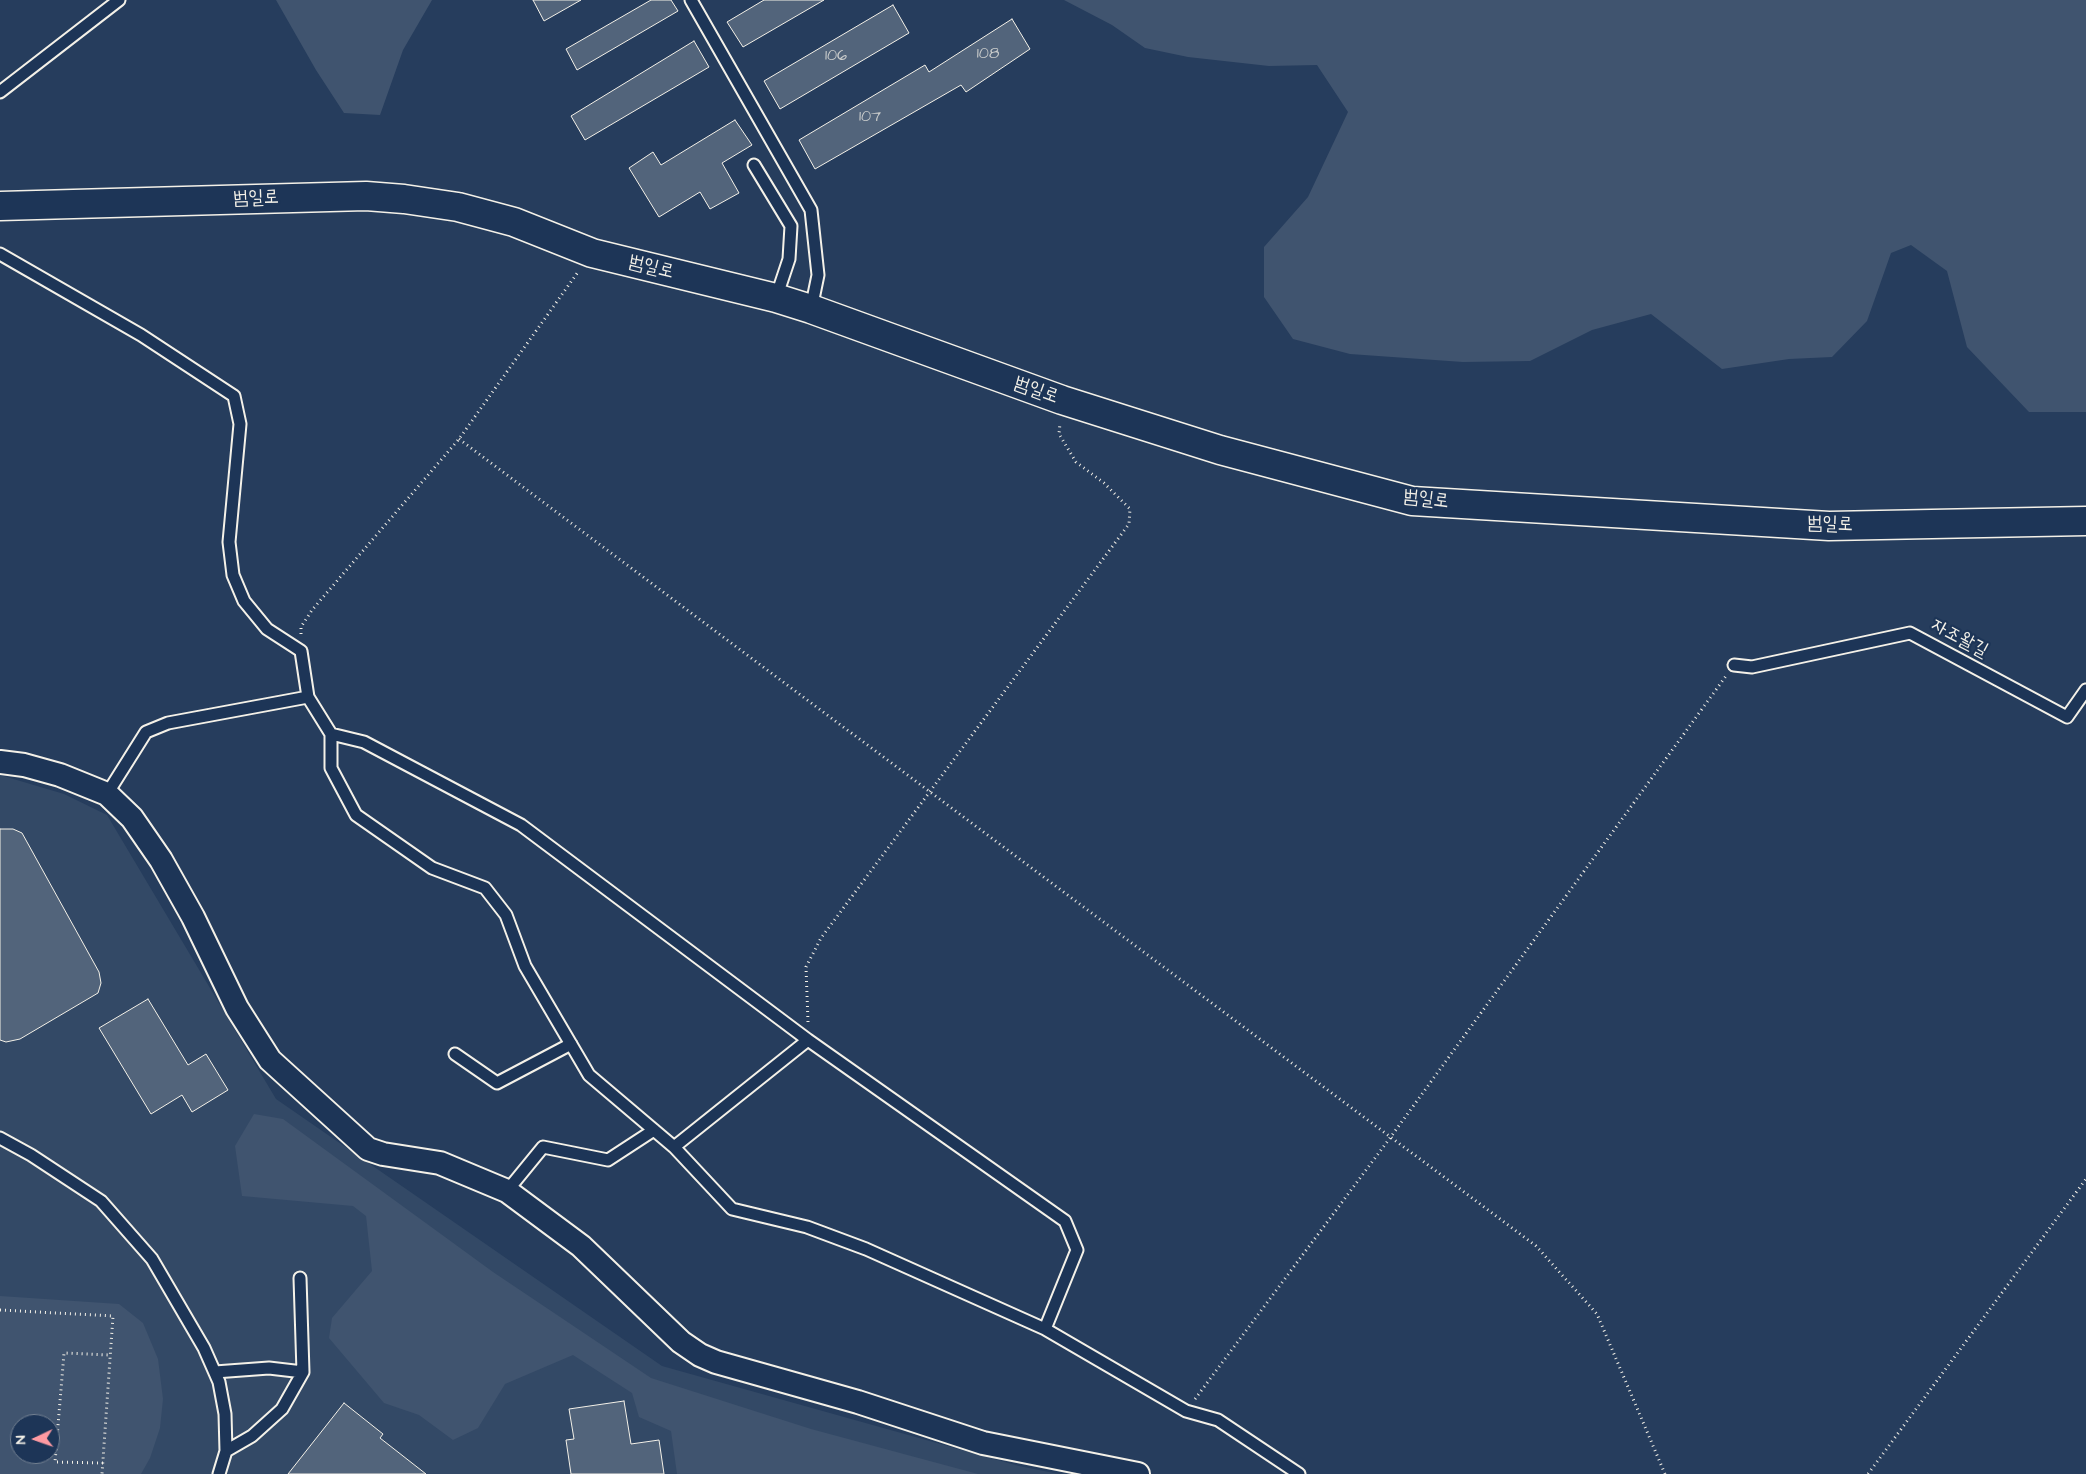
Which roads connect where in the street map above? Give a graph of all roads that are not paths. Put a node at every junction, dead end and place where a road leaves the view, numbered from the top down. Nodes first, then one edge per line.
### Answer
1 (119, 0) edge
2 (691, 0) edge
3 (0, 92) edge
4 (754, 165) dead end
5 (0, 206) edge
6 (0, 254) edge
7 (776, 298) junction
8 (811, 309) junction
9 (2086, 521) edge
10 (1734, 665) road end
11 (2086, 690) edge
12 (308, 697) junction
13 (331, 734) junction
14 (0, 762) edge
15 (107, 794) junction
16 (808, 1040) junction
17 (571, 1044) junction
18 (455, 1054) dead end
19 (654, 1130) junction
20 (0, 1138) edge
21 (674, 1147) junction
22 (507, 1191) junction
23 (300, 1278) dead end
24 (1045, 1329) junction
25 (215, 1372) junction
26 (303, 1372) junction
27 (226, 1451) junction
28 (219, 1474) edge
29 (1138, 1474) edge
30 (1299, 1474) edge

1 - 3 lane
2 - 8 lane
4 - 7 lane
5 - 7 street, 범일로
6 - 12 lane
7 - 8 street, 범일로
8 - 9 street, 범일로
10 - 11 lane, 자조왈길
12 - 13 lane
12 - 15 lane
13 - 16 lane
13 - 17 lane
14 - 15 street
15 - 22 street
16 - 21 lane
16 - 24 lane
17 - 18 lane
17 - 19 lane
19 - 21 lane
19 - 22 lane
20 - 25 lane
21 - 24 lane
22 - 29 street
23 - 26 lane
24 - 30 lane
25 - 26 lane
25 - 27 lane
26 - 27 lane
27 - 28 lane

